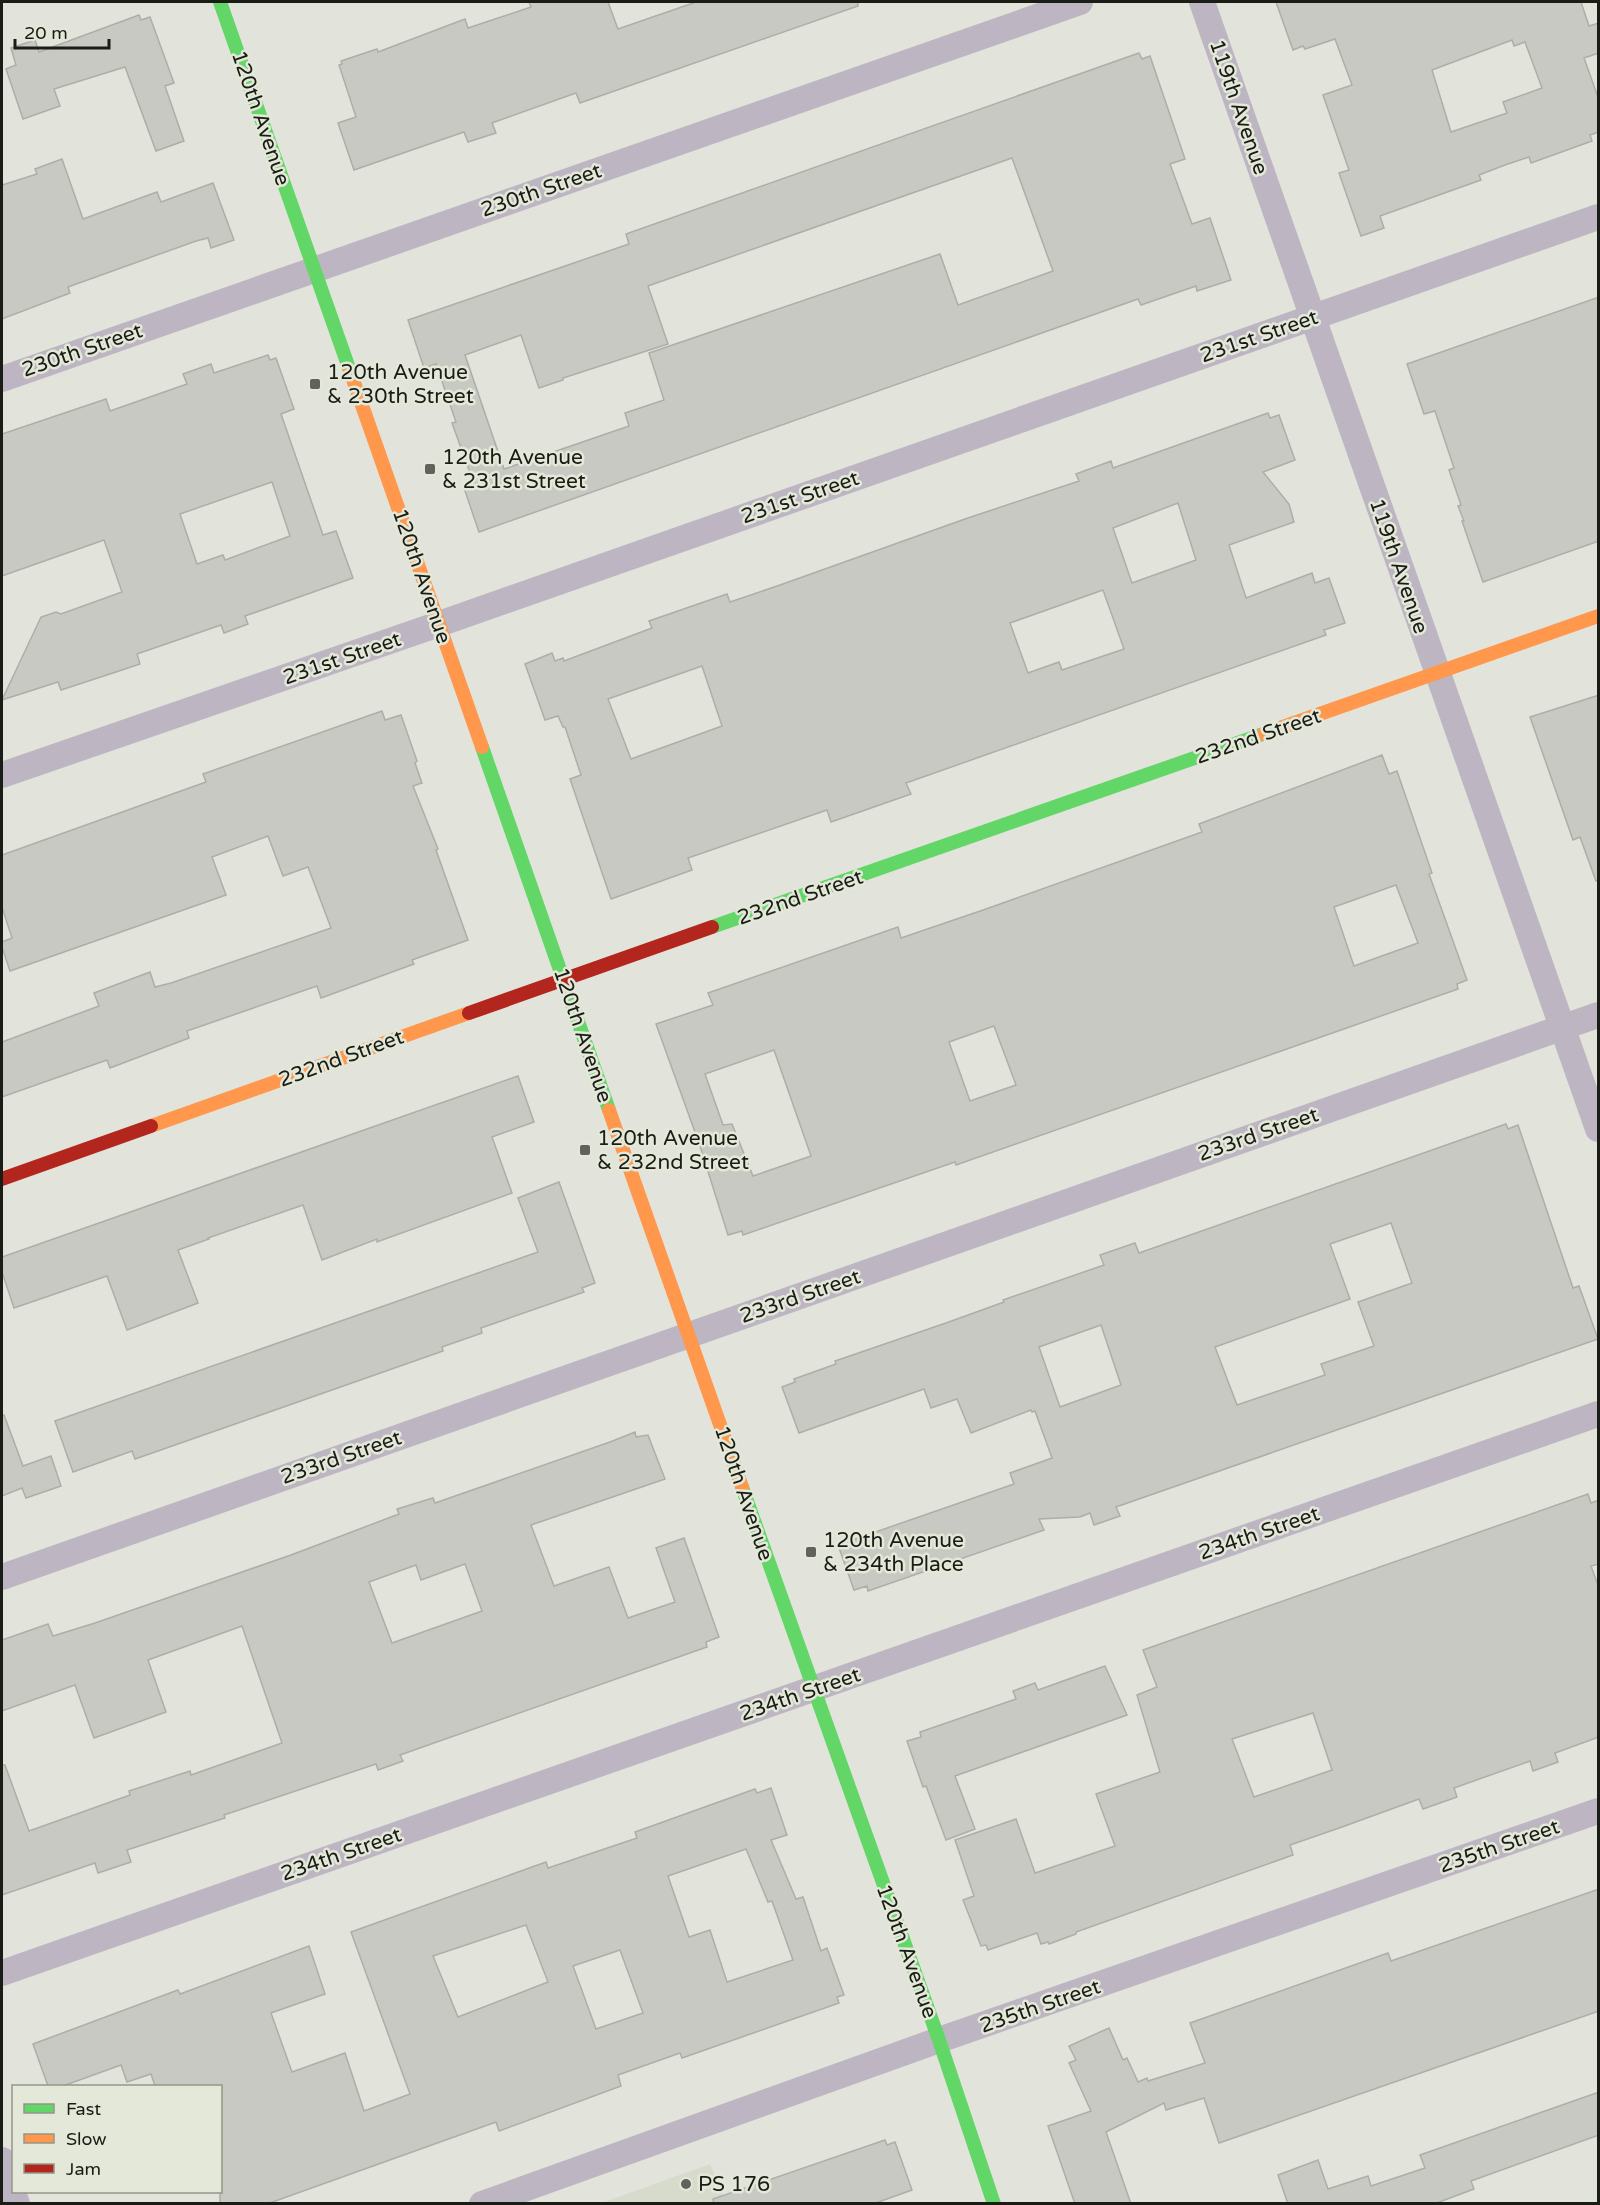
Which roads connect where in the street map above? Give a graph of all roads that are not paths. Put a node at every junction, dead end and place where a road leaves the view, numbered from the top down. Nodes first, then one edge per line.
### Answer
1 (220, 2) edge
2 (1080, 2) edge
3 (1202, 2) edge
4 (1599, 217) edge
5 (314, 270) junction
6 (1313, 317) junction
7 (2, 379) edge
8 (1599, 616) edge
9 (439, 624) junction
10 (1437, 673) junction
11 (2, 775) edge
12 (563, 979) junction
13 (1599, 1015) edge
14 (1563, 1028) junction
15 (1599, 1130) edge
16 (2, 1179) edge
17 (688, 1335) junction
18 (1599, 1414) edge
19 (2, 1577) edge
20 (813, 1690) junction
21 (1599, 1811) edge
22 (2, 1973) edge
23 (939, 2040) junction
24 (2, 2160) edge
25 (12, 2189) edge
26 (482, 2204) edge
27 (994, 2204) edge

1 - 5 street, 120th Avenue
2 - 5 street, 230th Street
3 - 6 street, 119th Avenue
4 - 6 street, 231st Street
5 - 7 street, 230th Street
5 - 9 street, 120th Avenue
6 - 9 street, 231st Street
6 - 10 street, 119th Avenue
8 - 10 street, 232nd Street
9 - 11 street, 231st Street
9 - 12 street, 120th Avenue
10 - 12 street, 232nd Street
10 - 14 street, 119th Avenue
12 - 16 street, 232nd Street
12 - 17 street, 120th Avenue
13 - 14 street, 233rd Street
14 - 15 street, 119th Avenue
14 - 17 street, 233rd Street
17 - 19 street, 233rd Street
17 - 20 street, 120th Avenue
18 - 20 street, 234th Street
20 - 22 street, 234th Street
20 - 23 street, 120th Avenue
21 - 23 street, 235th Street
23 - 26 street, 235th Street
23 - 27 street, 120th Avenue
24 - 25 street

